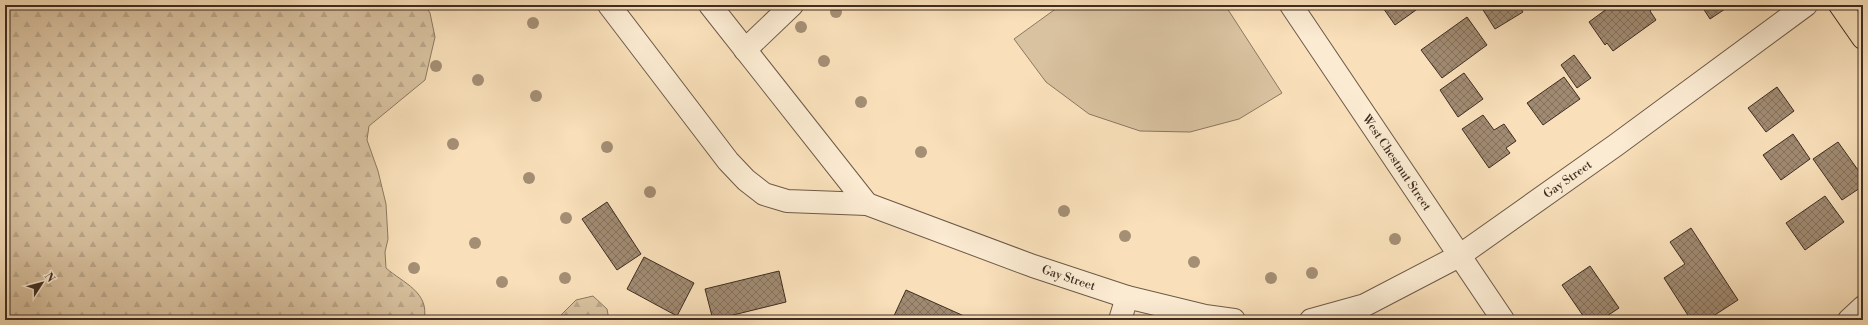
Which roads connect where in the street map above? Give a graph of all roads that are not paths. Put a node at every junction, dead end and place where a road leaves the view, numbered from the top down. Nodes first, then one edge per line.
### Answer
1 (608, 5) edge
2 (710, 5) edge
3 (792, 5) edge
4 (1291, 5) edge
5 (1806, 5) edge
6 (1840, 5) edge
7 (1863, 38) edge
8 (745, 50) junction
9 (867, 204) junction
10 (1459, 256) junction
11 (1127, 297) junction
12 (1863, 307) edge
13 (1120, 320) edge
14 (1234, 320) edge
15 (1311, 320) edge
16 (1503, 320) edge
17 (1849, 320) edge

1 - 9 street
2 - 8 street
3 - 8 street
4 - 10 street, West Chestnut Street
5 - 10 street, Gay Street
6 - 7 main road
8 - 9 street
9 - 11 street, Gay Street
10 - 15 street, Gay Street
10 - 16 street, West Chestnut Street
11 - 13 street
11 - 14 street, Gay Street
12 - 17 street

